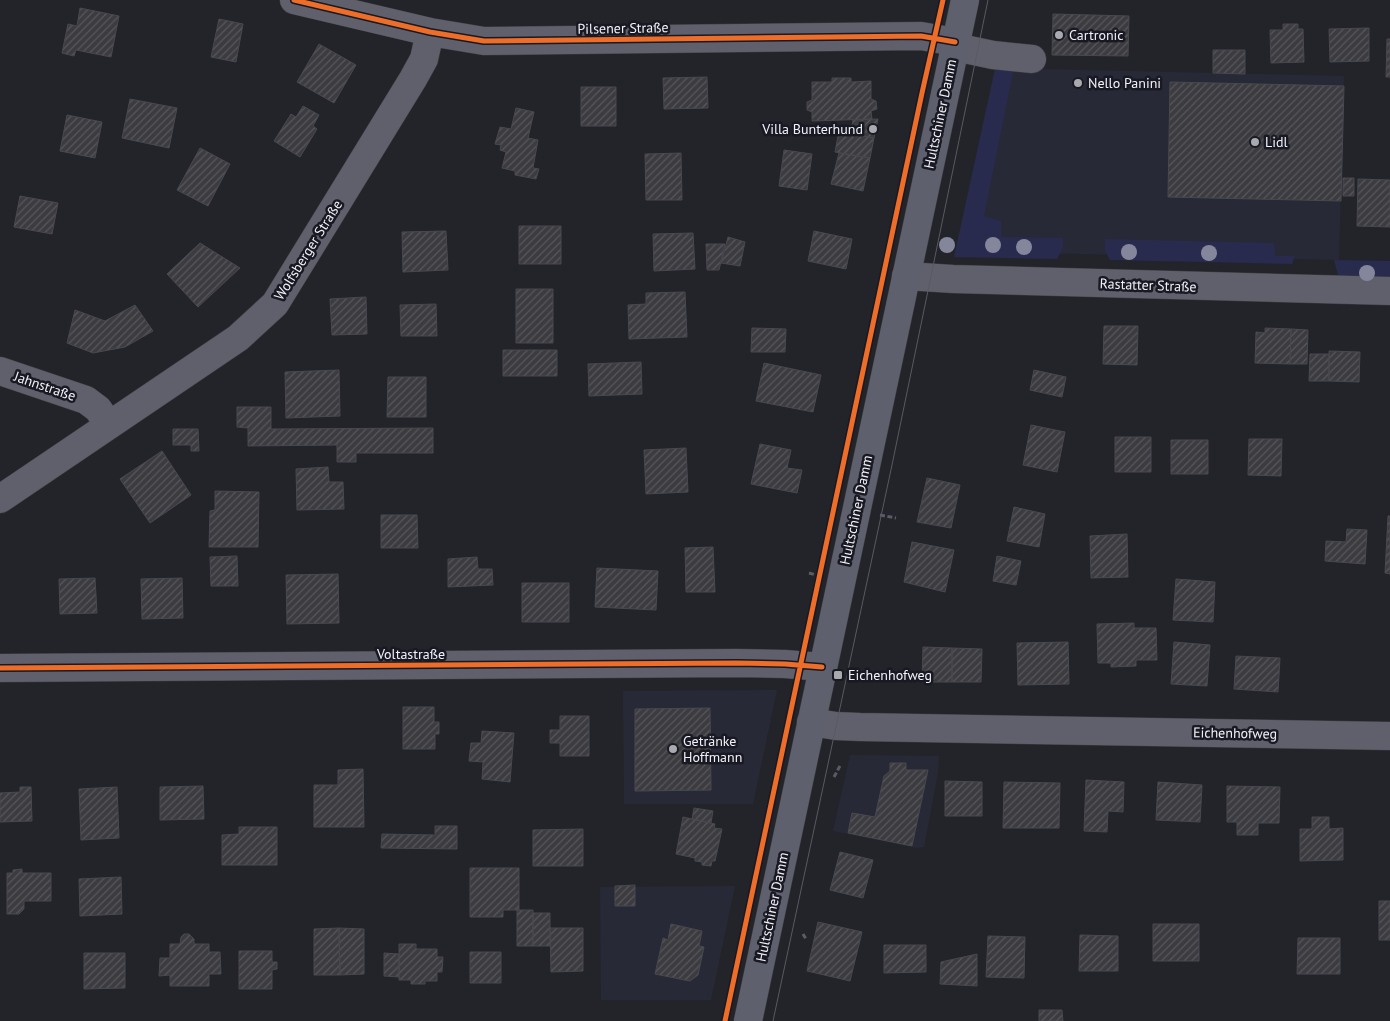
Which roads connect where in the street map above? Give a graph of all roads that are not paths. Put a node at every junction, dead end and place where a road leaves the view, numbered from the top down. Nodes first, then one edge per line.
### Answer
1 (296, 0) edge
2 (965, 0) edge
3 (430, 32) junction
4 (955, 44) junction
5 (1032, 59) dead end
6 (906, 276) junction
7 (1390, 291) edge
8 (0, 371) edge
9 (109, 425) junction
10 (0, 499) edge
11 (822, 667) junction
12 (0, 668) edge
13 (811, 722) junction
14 (1390, 736) edge
15 (748, 1021) edge

1 - 3 street, Pilsener Straße
2 - 4 main road, Hultschiner Damm
3 - 4 street, Pilsener Straße
3 - 9 street, Wolfsberger Straße
4 - 5 street, Pilsener Straße
4 - 6 main road, Hultschiner Damm
6 - 7 street, Rastatter Straße
6 - 11 main road, Hultschiner Damm
8 - 9 street, Jahnstraße
9 - 10 street, Wolfsberger Straße
11 - 12 street, Voltastraße
11 - 13 main road, Hultschiner Damm
13 - 14 street, Eichenhofweg
13 - 15 main road, Hultschiner Damm

